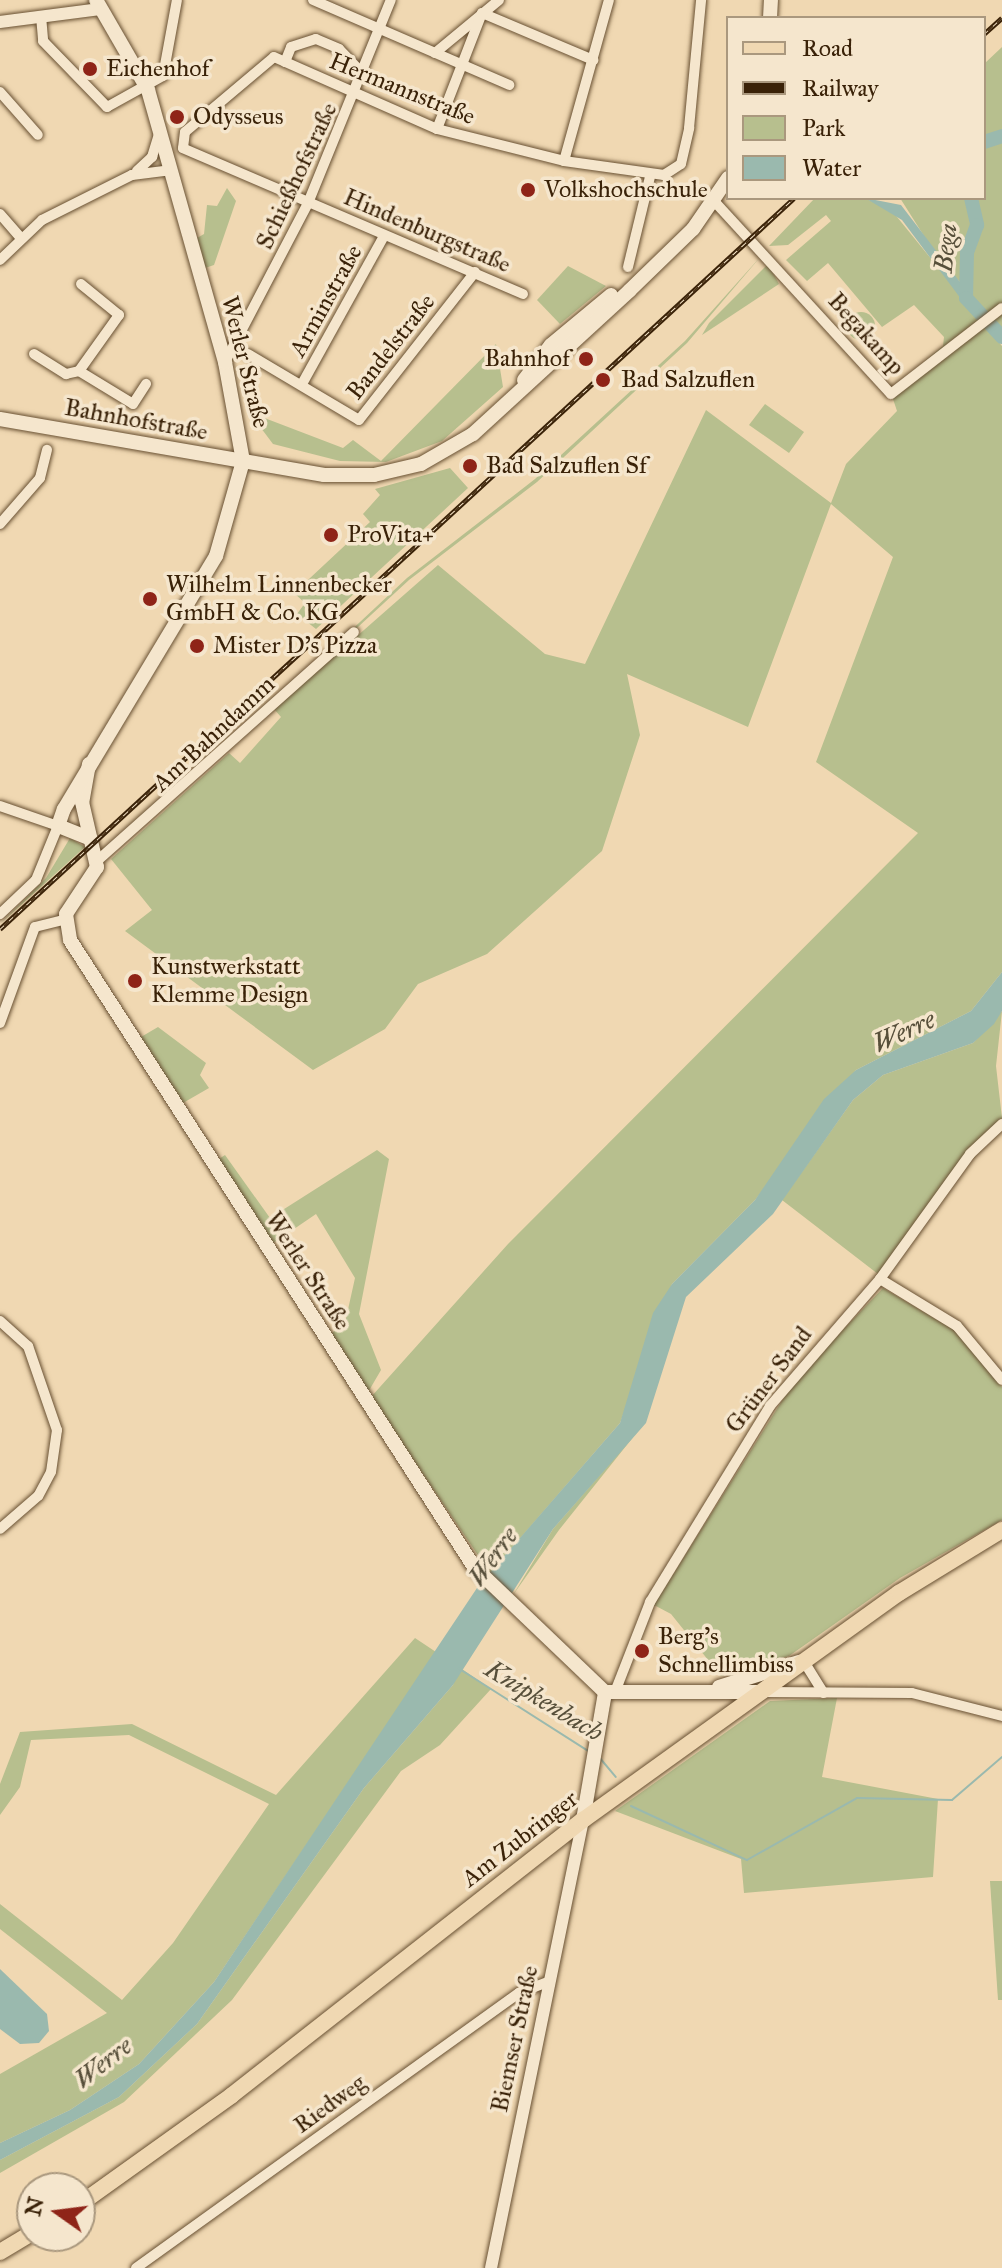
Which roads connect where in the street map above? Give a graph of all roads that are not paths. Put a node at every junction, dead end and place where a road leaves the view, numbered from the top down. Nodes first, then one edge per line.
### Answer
1 (177, 0) edge
2 (313, 0) edge
3 (391, 0) edge
4 (499, 0) edge
5 (609, 0) edge
6 (701, 0) edge
7 (98, 4) edge
8 (482, 13) junction
9 (41, 16) junction
10 (0, 22) edge
11 (382, 30) junction
12 (435, 53) junction
13 (593, 60) junction
14 (285, 62) junction
15 (463, 66) junction
16 (364, 75) junction
17 (509, 85) dead end
18 (148, 90) junction
19 (0, 92) edge
20 (357, 94) junction
21 (437, 129) junction
22 (160, 130) junction
23 (38, 135) dead end
24 (564, 161) junction
25 (172, 170) junction
26 (132, 175) junction
27 (650, 177) junction
28 (726, 182) edge
29 (715, 202) junction
30 (308, 203) junction
31 (0, 214) edge
32 (19, 236) junction
33 (384, 236) junction
34 (0, 260) edge
35 (628, 267) dead end
36 (475, 272) junction
37 (81, 284) dead end
38 (523, 294) dead end
39 (1000, 310) edge
40 (34, 354) dead end
41 (248, 354) dead end
42 (225, 362) junction
43 (79, 371) junction
44 (146, 384) dead end
45 (302, 384) junction
46 (0, 419) edge
47 (47, 450) dead end
48 (243, 461) junction
49 (0, 524) edge
50 (354, 632) dead end
51 (89, 764) junction
52 (0, 806) edge
53 (58, 826) junction
54 (91, 839) junction
55 (97, 861) junction
56 (0, 914) edge
57 (64, 920) junction
58 (0, 1023) edge
59 (1002, 1124) edge
60 (880, 1279) junction
61 (0, 1321) edge
62 (1002, 1380) edge
63 (0, 1529) edge
64 (1002, 1530) edge
65 (803, 1660) junction
66 (706, 1691) junction
67 (610, 1692) junction
68 (762, 1692) junction
69 (824, 1693) junction
70 (1002, 1716) edge
71 (583, 1820) junction
72 (550, 1981) junction
73 (96, 2193) edge
74 (136, 2268) edge
75 (491, 2268) edge

1 - 18 street
2 - 11 street
3 - 11 street, Schießhofstraße
4 - 8 street
5 - 13 street
6 - 27 street
7 - 9 street
7 - 18 main road, Werler Straße
8 - 12 street
8 - 13 street
8 - 15 street
9 - 10 street
9 - 18 street
11 - 12 street
11 - 16 street, Schießhofstraße
12 - 15 street
13 - 24 street
14 - 16 street
14 - 20 street, Hermannstraße
14 - 30 street, Hindenburgstraße
15 - 17 street
15 - 21 street
16 - 20 street, Schießhofstraße
18 - 22 main road, Werler Straße
19 - 23 street
20 - 21 street, Hermannstraße
20 - 30 street, Schießhofstraße
21 - 24 street, Hermannstraße
22 - 25 main road, Werler Straße
22 - 26 street
24 - 27 street, Hermannstraße
25 - 26 street
25 - 42 main road, Werler Straße
26 - 32 street
27 - 35 street
28 - 29 main road, Bahnhofstraße
29 - 39 street, Begakamp
29 - 48 main road, Bahnhofstraße
30 - 33 street, Hindenburgstraße
30 - 42 street, Schießhofstraße
31 - 32 street
32 - 34 street
33 - 36 street, Hindenburgstraße
33 - 45 street, Arminstraße
36 - 38 street, Hindenburgstraße
36 - 45 street, Bandelstraße
37 - 43 street
40 - 43 street
41 - 45 street, Bandelstraße
42 - 48 main road, Werler Straße
43 - 44 street
46 - 48 main road, Bahnhofstraße
47 - 49 street
48 - 51 main road, Werler Straße
50 - 55 street, Am Bahndamm
51 - 53 main road, Werler Straße
51 - 54 main road, Werler Straße
52 - 53 street
53 - 54 main road
53 - 56 street
54 - 55 main road, Werler Straße
55 - 57 main road
57 - 58 street
57 - 67 main road, Werler Straße
59 - 60 street, Grüner Sand
60 - 62 street
60 - 67 street, Grüner Sand
61 - 63 street
64 - 65 main road, Am Zubringer
65 - 66 main road
65 - 68 main road, Am Zubringer
65 - 69 street
66 - 67 main road
66 - 68 main road
67 - 71 main road
68 - 69 street
68 - 71 main road, Am Zubringer
69 - 70 street
71 - 72 street, Biemser Straße
71 - 73 main road, Am Zubringer
72 - 74 street, Riedweg
72 - 75 street, Biemser Straße

